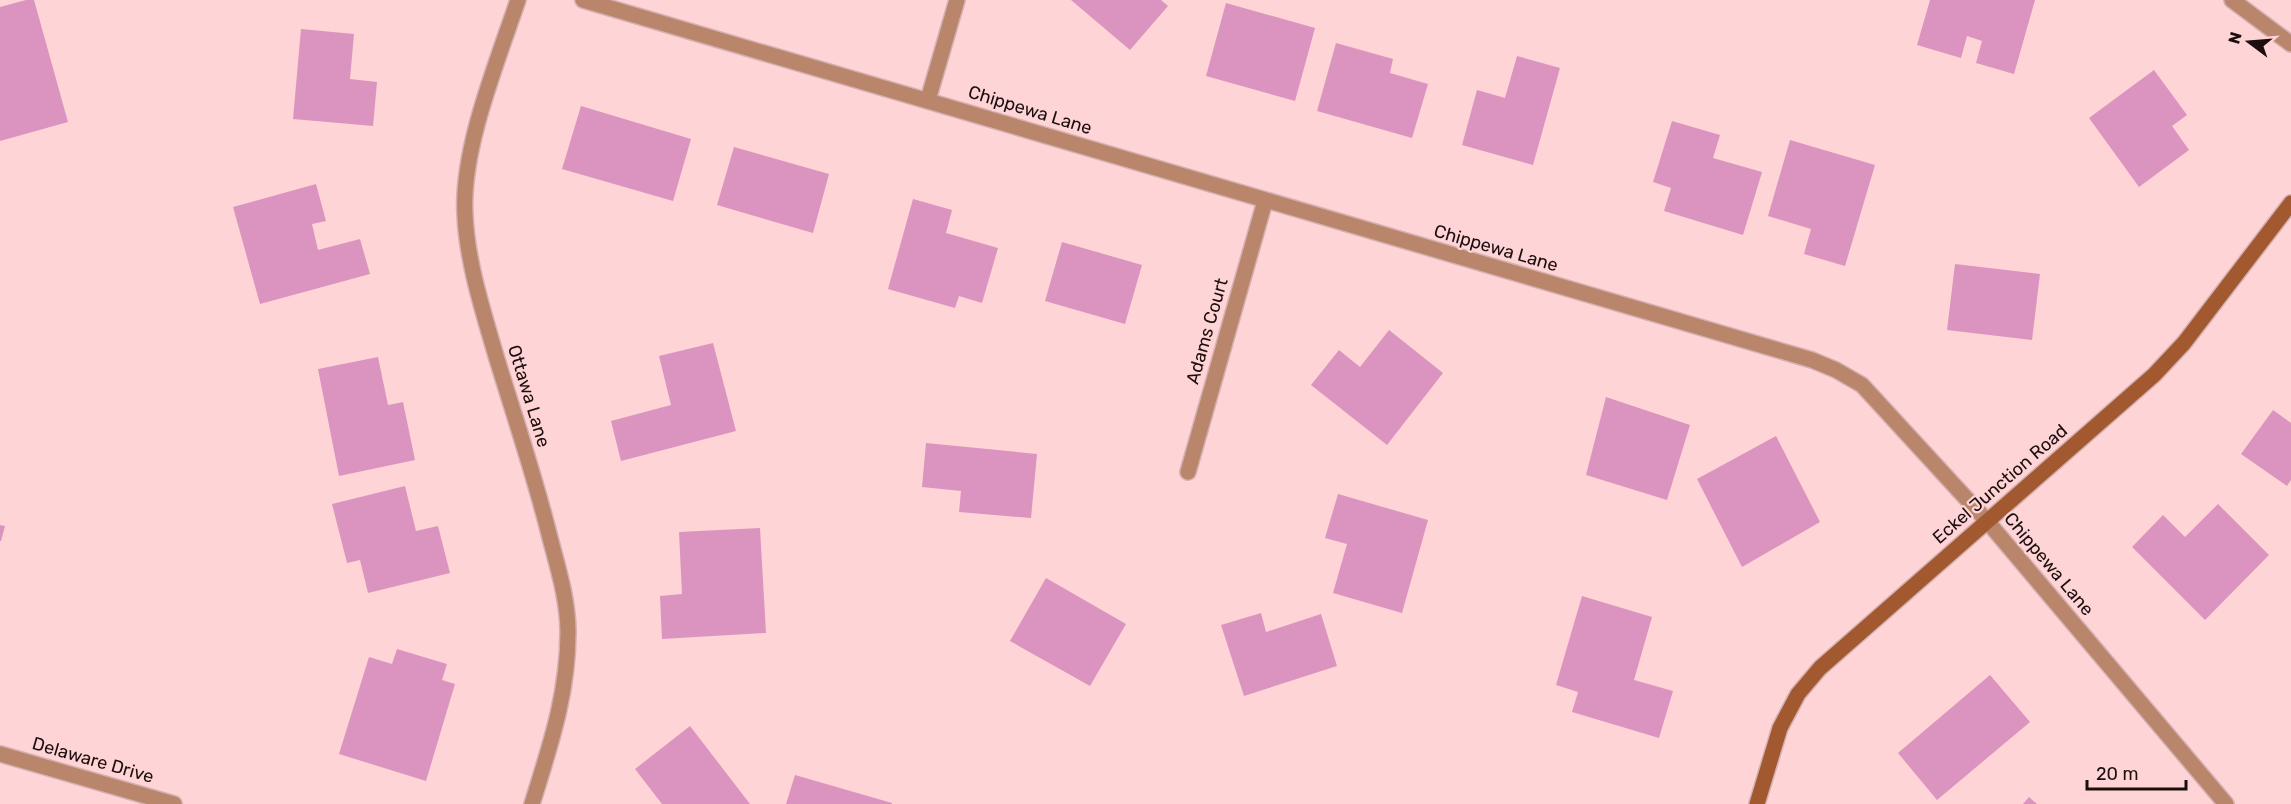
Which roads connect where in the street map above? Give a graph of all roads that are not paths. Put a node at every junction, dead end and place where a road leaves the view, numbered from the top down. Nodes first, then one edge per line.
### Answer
1 (518, 0) edge
2 (583, 0) edge
3 (957, 0) edge
4 (2232, 0) edge
5 (2291, 44) edge
6 (928, 100) junction
7 (1265, 201) junction
8 (2291, 203) edge
9 (1188, 472) dead end
10 (1987, 521) junction
11 (0, 754) edge
12 (174, 804) edge
13 (532, 804) edge
14 (1757, 804) edge
15 (2226, 804) edge

1 - 13 street, Ottawa Lane
2 - 6 street, Chippewa Lane
3 - 6 street
4 - 5 street
6 - 7 street, Chippewa Lane
7 - 9 street, Adams Court
7 - 10 street, Chippewa Lane
8 - 10 street, Eckel Junction Road
10 - 14 street, Eckel Junction Road
10 - 15 street, Chippewa Lane
11 - 12 street, Delaware Drive

